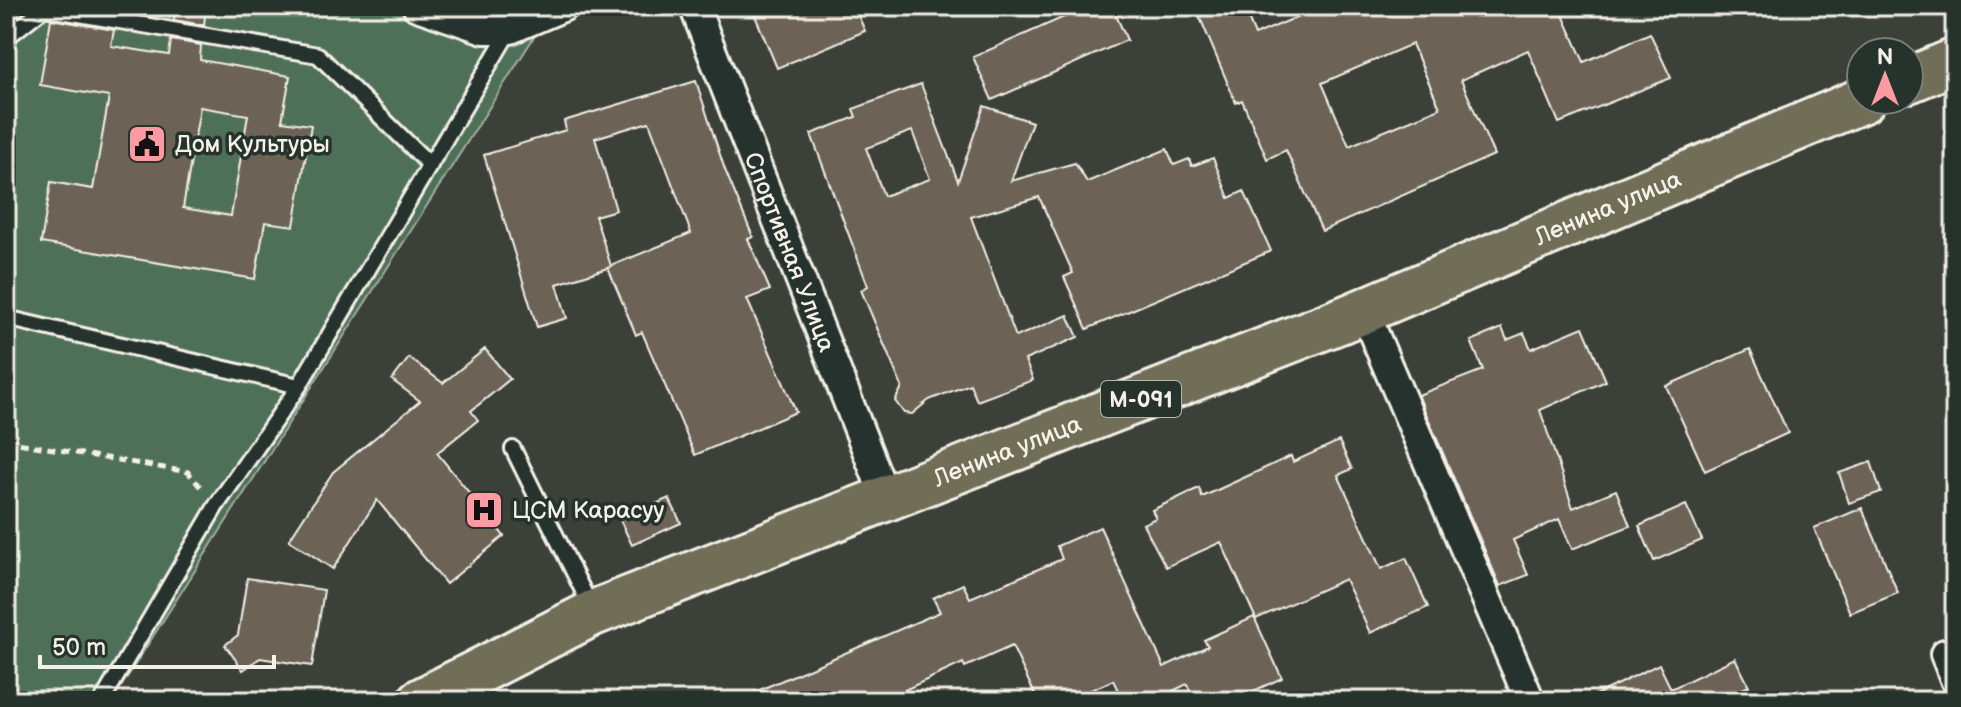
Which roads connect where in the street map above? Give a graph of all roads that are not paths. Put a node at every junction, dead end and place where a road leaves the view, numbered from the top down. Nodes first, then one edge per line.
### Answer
1 (417, 6) edge
2 (564, 6) edge
3 (694, 6) edge
4 (517, 18) edge
5 (6, 38) edge
6 (1955, 61) edge
7 (1925, 73) edge
8 (1845, 108) edge
9 (430, 165) junction
10 (1364, 311) junction
11 (6, 318) edge
12 (299, 386) junction
13 (513, 449) dead end
14 (886, 499) junction
15 (593, 613) junction
16 (102, 701) edge
17 (421, 701) edge
18 (1530, 701) edge

1 - 4 street
2 - 4 street
3 - 14 street, Спортивная Улица
4 - 9 lane
5 - 9 lane
6 - 7 main road
8 - 10 main road, Ленина улица / М-091
9 - 12 lane
10 - 14 main road, Ленина улица / М-091
10 - 18 street
11 - 12 lane
12 - 16 lane
13 - 15 lane
14 - 15 main road, Ленина улица / М-091
15 - 17 main road, Ленина улица / М-091

